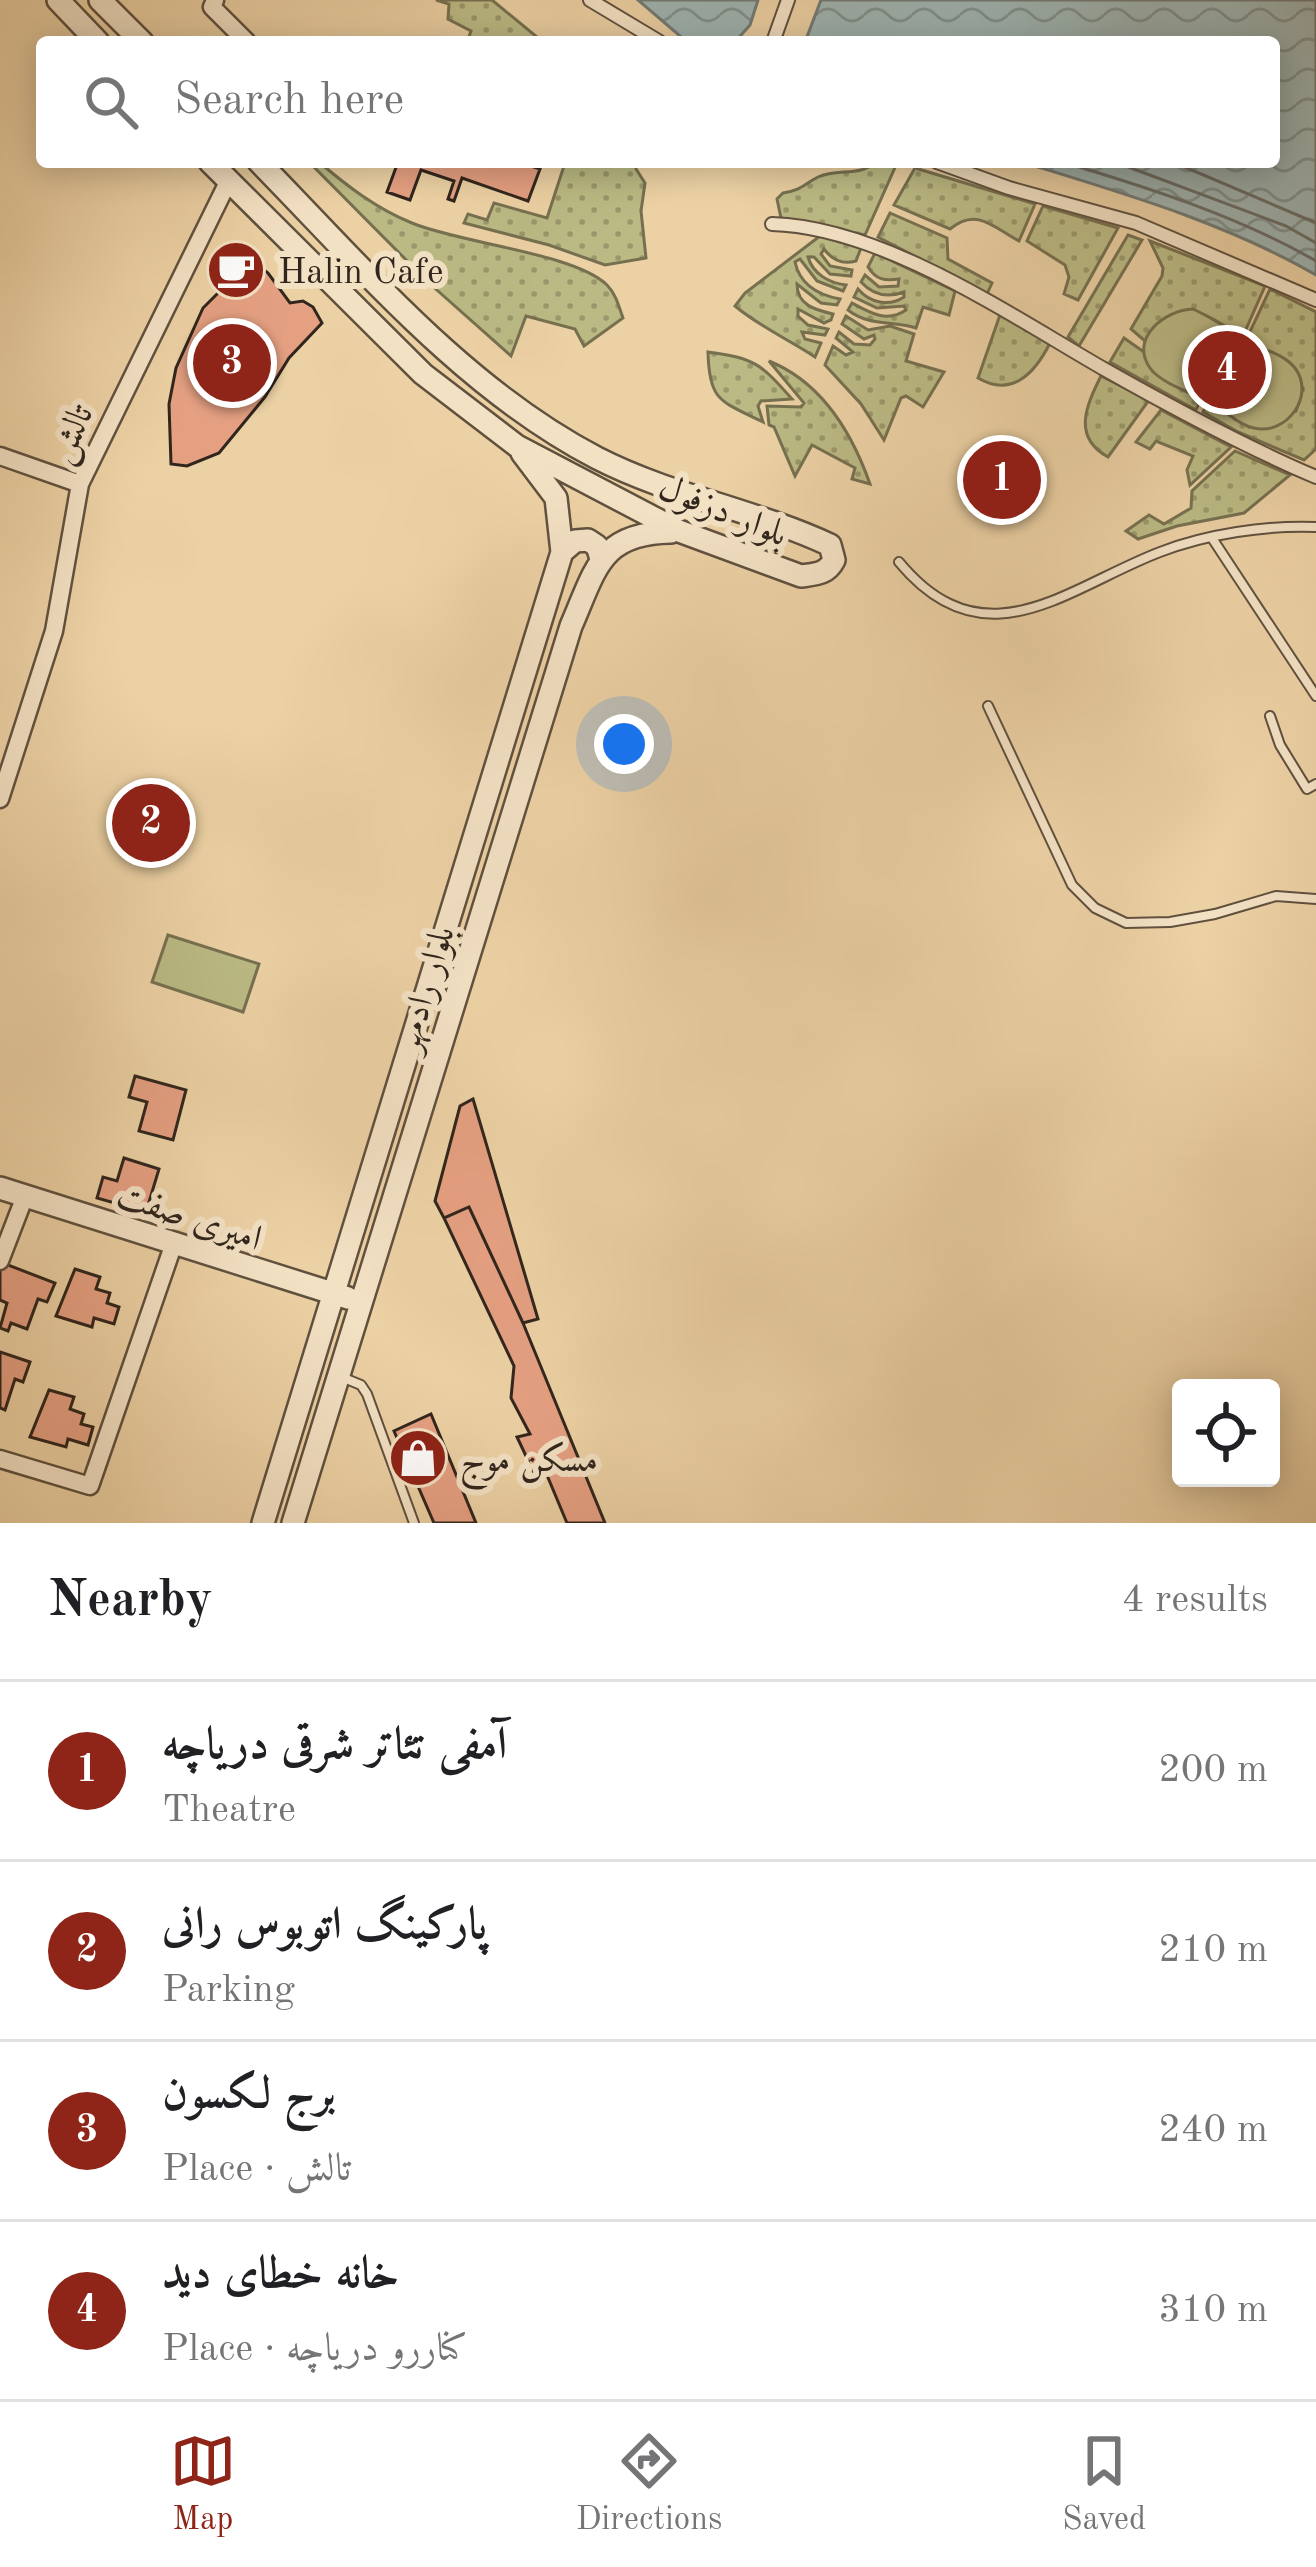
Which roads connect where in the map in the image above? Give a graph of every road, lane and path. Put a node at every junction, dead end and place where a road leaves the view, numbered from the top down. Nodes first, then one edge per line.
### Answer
1 (58, 0) edge
2 (100, 0) edge
3 (215, 0) edge
4 (590, 0) edge
5 (788, 0) edge
6 (92, 36) edge
7 (136, 36) edge
8 (241, 36) edge
9 (650, 36) edge
10 (775, 36) edge
11 (215, 168) edge
12 (265, 168) edge
13 (954, 168) edge
14 (229, 182) junction
15 (772, 224) dead end
16 (1316, 300) edge
17 (517, 446) junction
18 (0, 456) edge
19 (1316, 477) edge
20 (80, 484) junction
21 (1316, 527) edge
22 (679, 532) junction
23 (1212, 538) junction
24 (562, 552) junction
25 (601, 559) junction
26 (899, 562) dead end
27 (1316, 696) edge
28 (988, 706) dead end
29 (1270, 716) dead end
30 (1316, 784) edge
31 (0, 799) edge
32 (1316, 898) edge
33 (0, 1187) edge
34 (25, 1196) junction
35 (173, 1246) junction
36 (0, 1262) edge
37 (335, 1295) junction
38 (360, 1301) junction
39 (338, 1377) junction
40 (0, 1459) edge
41 (263, 1523) edge
42 (293, 1523) edge
43 (414, 1523) edge

1 - 6 street
2 - 7 street
3 - 8 street
4 - 9 street
5 - 10 street
11 - 14 street, بلوار دزفول
12 - 22 street, بلوار دزفول
13 - 16 street
14 - 17 street, بلوار دزفول
14 - 20 street, تالش
15 - 19 street
17 - 22 street, بلوار دزفول
17 - 24 street
18 - 20 street
20 - 31 street, تالش
21 - 23 lane
22 - 25 street
23 - 26 lane
23 - 27 lane
24 - 25 street
24 - 37 street, بلوار رادمهر
25 - 38 street, بلوار رادمهر
28 - 32 lane
29 - 30 lane
33 - 34 street, امیری صفت
34 - 35 street, امیری صفت
34 - 36 street
35 - 37 street, امیری صفت
35 - 40 street
37 - 38 street, امیری صفت
37 - 41 street, بلوار رادمهر
38 - 39 street, بلوار رادمهر
39 - 42 street, بلوار رادمهر
39 - 43 lane

